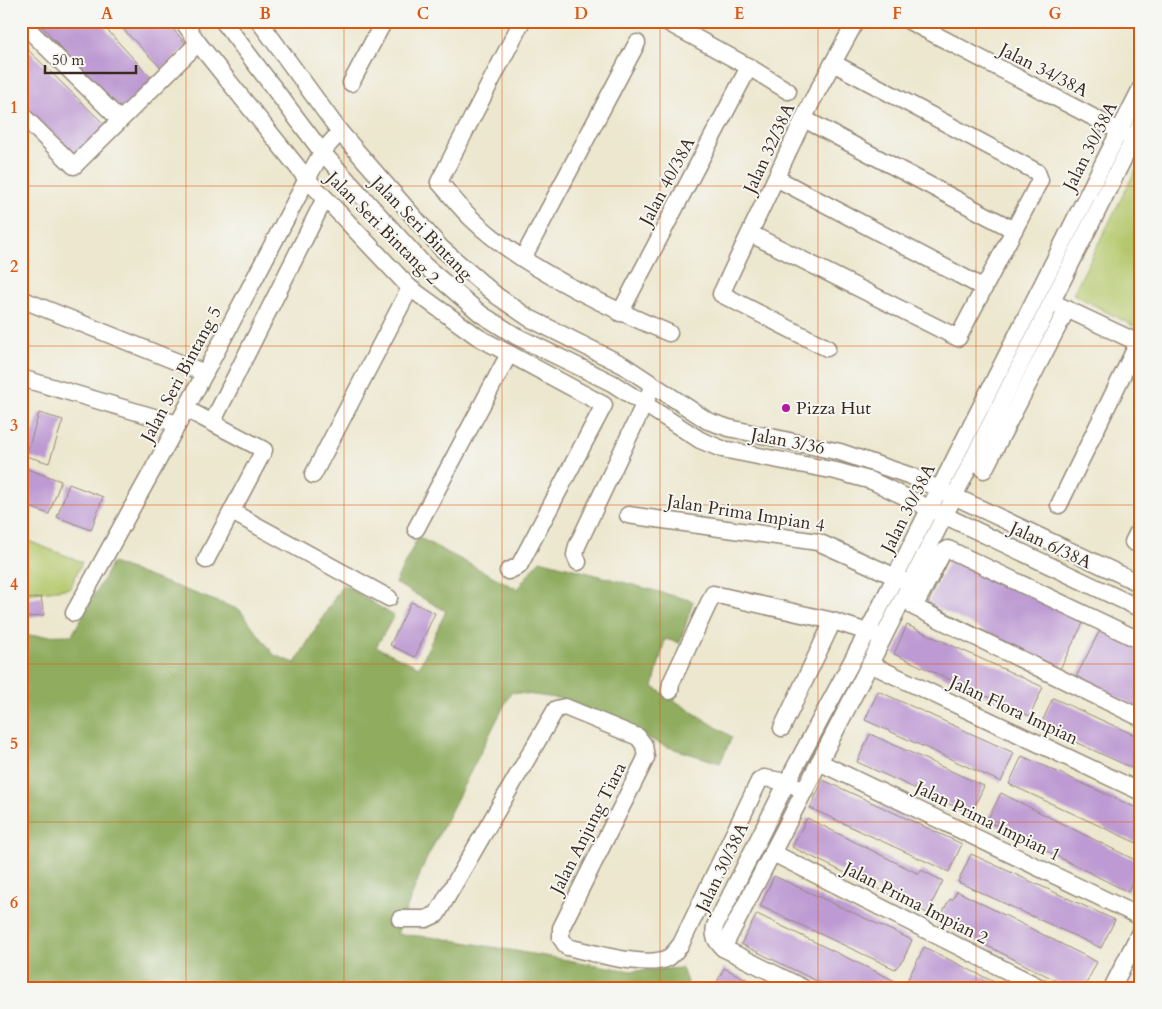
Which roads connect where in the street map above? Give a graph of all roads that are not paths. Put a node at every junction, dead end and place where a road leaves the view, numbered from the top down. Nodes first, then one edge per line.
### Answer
1 (183, 21) edge
2 (223, 21) edge
3 (259, 21) edge
4 (384, 21) edge
5 (522, 21) edge
6 (665, 21) edge
7 (856, 21) edge
8 (909, 21) edge
9 (21, 22) edge
10 (198, 43) junction
11 (637, 43) dead end
12 (833, 63) junction
13 (749, 67) junction
14 (351, 83) dead end
15 (1141, 88) edge
16 (788, 91) dead end
17 (21, 114) edge
18 (804, 119) junction
19 (120, 120) junction
20 (1131, 131) edge
21 (340, 132) junction
22 (322, 152) junction
23 (776, 178) junction
24 (306, 179) junction
25 (325, 198) junction
26 (1014, 230) junction
27 (751, 234) junction
28 (523, 258) junction
29 (410, 288) junction
30 (984, 288) junction
31 (1045, 298) junction
32 (21, 299) edge
33 (1067, 309) junction
34 (620, 313) junction
35 (669, 333) dead end
36 (1140, 344) edge
37 (827, 348) dead end
38 (509, 354) junction
39 (205, 373) junction
40 (21, 378) edge
41 (655, 386) junction
42 (644, 403) junction
43 (182, 416) junction
44 (212, 423) junction
45 (984, 470) dead end
46 (313, 475) dead end
47 (947, 493) junction
48 (1059, 505) dead end
49 (232, 512) junction
50 (937, 513) junction
51 (628, 515) dead end
52 (1141, 526) edge
53 (416, 529) dead end
54 (1133, 542) dead end
55 (206, 560) dead end
56 (578, 562) dead end
57 (508, 572) dead end
58 (903, 580) junction
59 (1141, 584) edge
60 (389, 598) dead end
61 (907, 604) junction
62 (1141, 609) edge
63 (74, 613) dead end
64 (833, 621) junction
65 (875, 634) junction
66 (1141, 641) edge
67 (870, 664) junction
68 (670, 691) dead end
69 (1141, 718) edge
70 (782, 728) dead end
71 (819, 762) junction
72 (787, 782) junction
73 (805, 791) junction
74 (1141, 792) edge
75 (772, 853) junction
76 (1141, 917) edge
77 (400, 919) dead end
78 (1141, 930) edge
79 (723, 948) junction
80 (803, 988) edge
81 (1041, 988) edge
82 (1112, 988) edge

1 - 10 street, Jalan Seri Bintang 2
2 - 22 street, Jalan Seri Bintang
3 - 21 street, Jalan Seri Bintang
4 - 14 street
5 - 28 street
6 - 13 street
7 - 12 street, Jalan 32/38A
8 - 20 street, Jalan 34/38A
9 - 19 street
10 - 19 street
10 - 24 street, Jalan Seri Bintang 2
11 - 28 street
12 - 18 street, Jalan 32/38A
12 - 26 street
13 - 16 street
13 - 34 street, Jalan 40/38A
15 - 20 street, Jalan 30/38A
17 - 19 street
18 - 23 street, Jalan 32/38A
18 - 26 street
20 - 31 street, Jalan 30/38A
21 - 22 street, Jalan Seri Bintang 5
21 - 41 street, Jalan Seri Bintang
22 - 24 street, Jalan Seri Bintang 5
22 - 42 street, Jalan Seri Bintang
23 - 27 street, Jalan 32/38A
23 - 30 street
24 - 25 street, Jalan Seri Bintang 2
24 - 39 street, Jalan Seri Bintang 5
25 - 29 street, Jalan Seri Bintang 2
25 - 44 street
26 - 30 street
27 - 30 street
27 - 37 street, Jalan 32/38A
28 - 34 street
29 - 38 street, Jalan Seri Bintang 2
29 - 46 street
31 - 33 street
31 - 47 street, Jalan 30/38A
32 - 39 street
33 - 36 street
33 - 45 street
34 - 35 street
36 - 48 street
38 - 53 street
38 - 57 street, Jalan Seri Bintang 2
39 - 43 street, Jalan Seri Bintang 5
40 - 43 street
41 - 42 street
41 - 47 street, Jalan 3/36
42 - 50 street, Jalan 3/36
42 - 56 street
43 - 44 street
43 - 63 street, Jalan Seri Bintang 5
44 - 49 street
47 - 50 street, Jalan 30/38A
47 - 59 street, Jalan 6/38A
49 - 55 street
49 - 60 street
50 - 58 street, Jalan 30/38A
50 - 62 street, Jalan 6/38A
51 - 58 street, Jalan Prima Impian 4
52 - 54 street
58 - 61 street, Jalan 30/38A
58 - 65 street, Jalan 30/38A
61 - 65 street, Jalan 30/38A
61 - 66 street
61 - 69 street
64 - 65 street
64 - 68 street
64 - 70 street
65 - 67 street, Jalan 30/38A
65 - 72 street, Jalan 30/38A
67 - 71 street, Jalan 30/38A
67 - 74 street, Jalan Flora Impian
71 - 73 street, Jalan 30/38A
71 - 76 street, Jalan Prima Impian 1
72 - 73 street, Jalan Anjung Tiara
72 - 77 street, Jalan Anjung Tiara
72 - 79 street, Jalan 30/38A
73 - 75 street, Jalan 30/38A
75 - 79 street, Jalan 30/38A
75 - 81 street, Jalan Prima Impian 2
78 - 82 street
79 - 80 street

